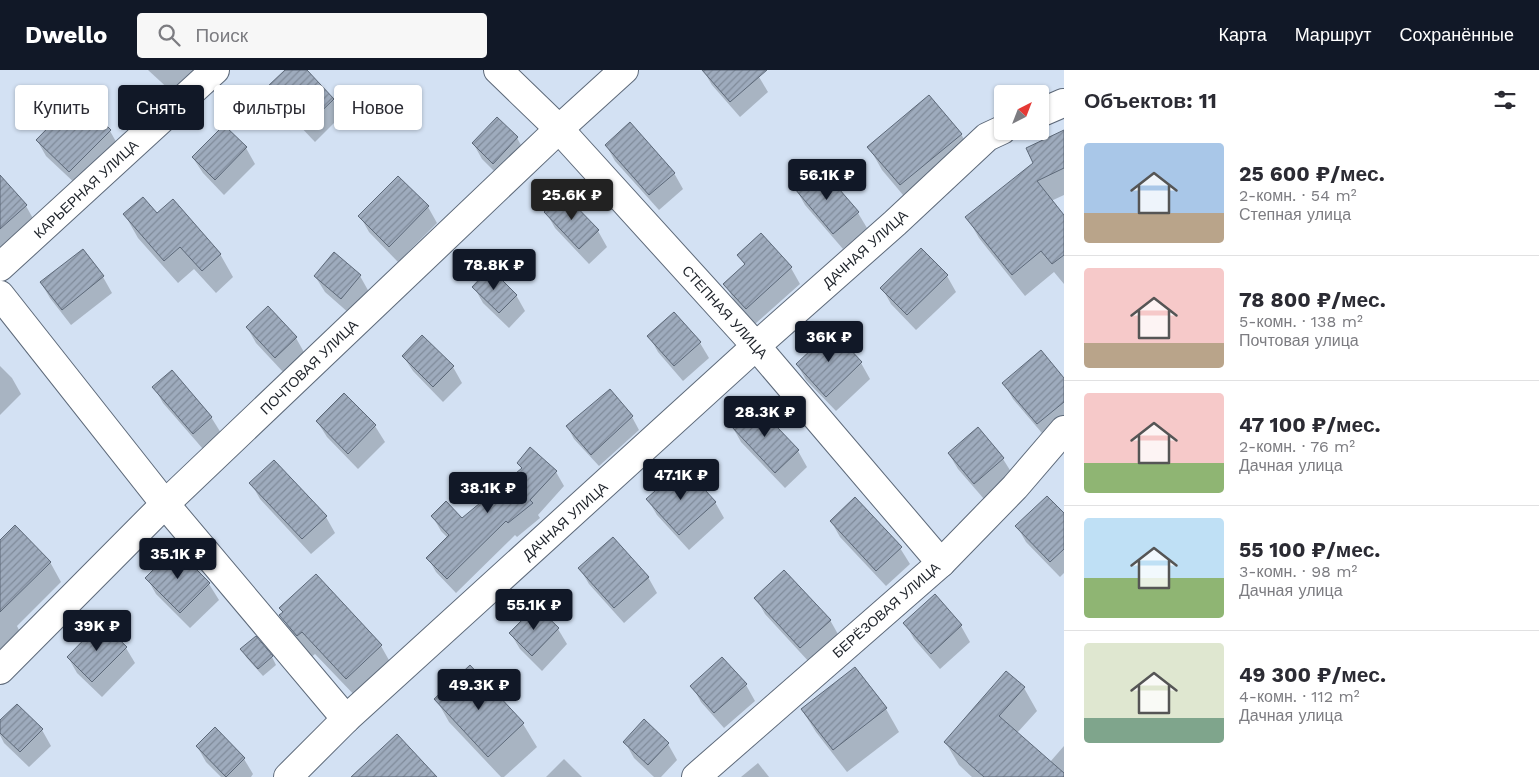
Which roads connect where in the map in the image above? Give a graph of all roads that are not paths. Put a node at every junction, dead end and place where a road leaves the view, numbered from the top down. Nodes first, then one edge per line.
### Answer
1 (215, 70) edge
2 (498, 70) edge
3 (624, 70) edge
4 (559, 129) junction
5 (994, 134) edge
6 (0, 267) edge
7 (0, 296) edge
8 (756, 346) junction
9 (1064, 430) edge
10 (165, 504) junction
11 (941, 563) junction
12 (0, 670) edge
13 (346, 719) junction
14 (288, 777) edge
15 (696, 777) edge

1 - 6 street, КАРЬЕРНАЯ УЛИЦА
2 - 4 street, СТЕПНАЯ УЛИЦА
3 - 4 street, ПОЧТОВАЯ УЛИЦА
4 - 8 street, СТЕПНАЯ УЛИЦА
4 - 10 street, ПОЧТОВАЯ УЛИЦА
5 - 8 street, ДАЧНАЯ УЛИЦА
7 - 10 street
8 - 11 street, СТЕПНАЯ УЛИЦА
8 - 13 street, ДАЧНАЯ УЛИЦА
9 - 11 street, БЕРЁЗОВАЯ УЛИЦА
10 - 12 street, ПОЧТОВАЯ УЛИЦА
10 - 13 street
11 - 15 street, БЕРЁЗОВАЯ УЛИЦА
13 - 14 street, ДАЧНАЯ УЛИЦА

